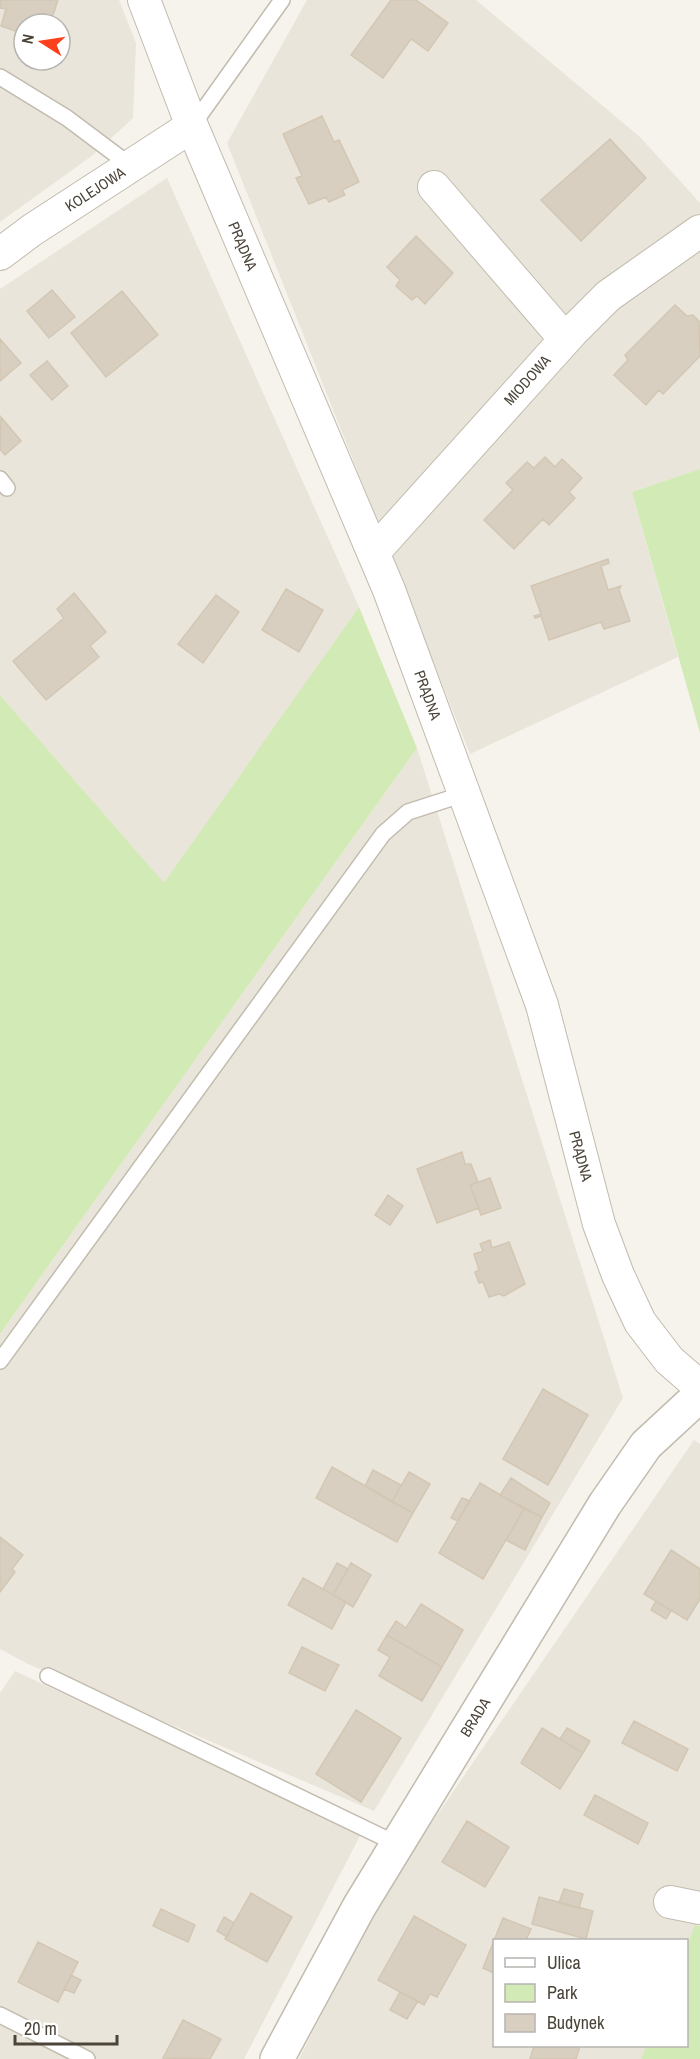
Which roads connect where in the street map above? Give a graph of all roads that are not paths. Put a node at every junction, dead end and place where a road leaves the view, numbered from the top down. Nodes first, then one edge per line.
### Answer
1 (144, 0) edge
2 (282, 0) edge
3 (0, 77) edge
4 (192, 126) junction
5 (131, 166) junction
6 (434, 187) dead end
7 (700, 231) edge
8 (0, 254) edge
9 (565, 339) junction
10 (374, 552) junction
11 (464, 794) junction
12 (0, 1361) edge
13 (700, 1387) edge
14 (700, 1395) edge
15 (48, 1676) dead end
16 (397, 1844) junction
17 (0, 2015) edge
18 (87, 2059) edge
19 (277, 2059) edge

1 - 4 street, PRĄDNA
2 - 4 lane
3 - 5 lane
4 - 5 street, KOLEJOWA
4 - 10 street, PRĄDNA
5 - 8 street, KOLEJOWA
6 - 9 street
7 - 9 street, MIODOWA
9 - 10 street, MIODOWA
10 - 11 street, PRĄDNA
11 - 12 lane
11 - 13 street, PRĄDNA
14 - 16 street, BRADA
15 - 16 lane
16 - 19 street, BRADA
17 - 18 lane

